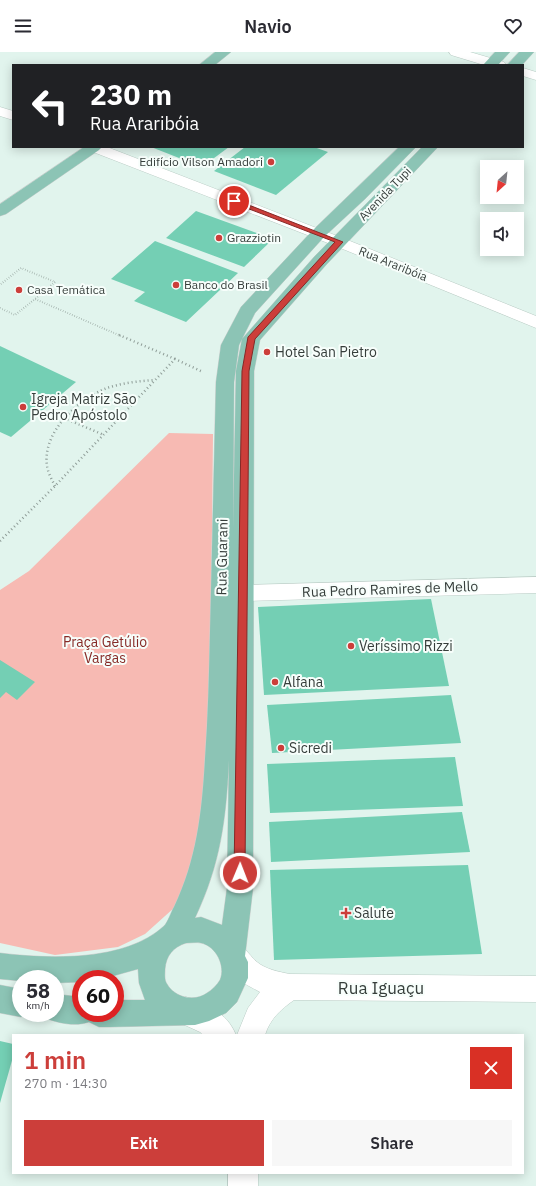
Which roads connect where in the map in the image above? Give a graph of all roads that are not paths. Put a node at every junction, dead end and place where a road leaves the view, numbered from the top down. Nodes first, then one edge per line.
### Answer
1 (224, 52) edge
2 (456, 52) edge
3 (503, 52) edge
4 (527, 52) edge
5 (207, 64) edge
6 (493, 64) edge
7 (515, 64) edge
8 (524, 72) edge
9 (536, 76) edge
10 (0, 111) edge
11 (12, 116) edge
12 (92, 148) edge
13 (96, 148) edge
14 (407, 148) edge
15 (429, 148) edge
16 (0, 211) edge
17 (339, 213) joint
18 (318, 234) junction
19 (339, 242) junction
20 (536, 322) edge
21 (536, 585) edge
22 (244, 593) junction
23 (168, 938) junction
24 (232, 954) junction
25 (0, 966) edge
26 (290, 987) junction
27 (536, 989) edge
28 (0, 999) edge
29 (12, 1002) edge
30 (186, 1011) junction
31 (124, 1014) edge
32 (221, 1034) edge
33 (251, 1034) edge
34 (243, 1174) edge
35 (243, 1186) edge

1 - 5 main road
2 - 6 street
3 - 6 main road
4 - 7 main road
8 - 9 street
10 - 11 street
12 - 16 main road
13 - 18 street, Rua Araribóia
14 - 17 main road, Avenida Tupi
15 - 19 main road, Avenida Tupi
17 - 18 main road, Rua Guarani
18 - 19 street, Rua Araribóia
18 - 23 main road, Rua Guarani
19 - 20 street, Rua Araribóia
19 - 22 main road, Rua Guarani
21 - 22 street, Rua Pedro Ramires de Mello
22 - 24 main road, Rua Guarani
23 - 24 main road
23 - 25 main road
23 - 30 main road
24 - 26 street, Rua Iguaçu
24 - 30 main road
26 - 27 street, Rua Iguaçu
26 - 33 street
28 - 29 main road
30 - 31 main road
30 - 32 street
34 - 35 street

